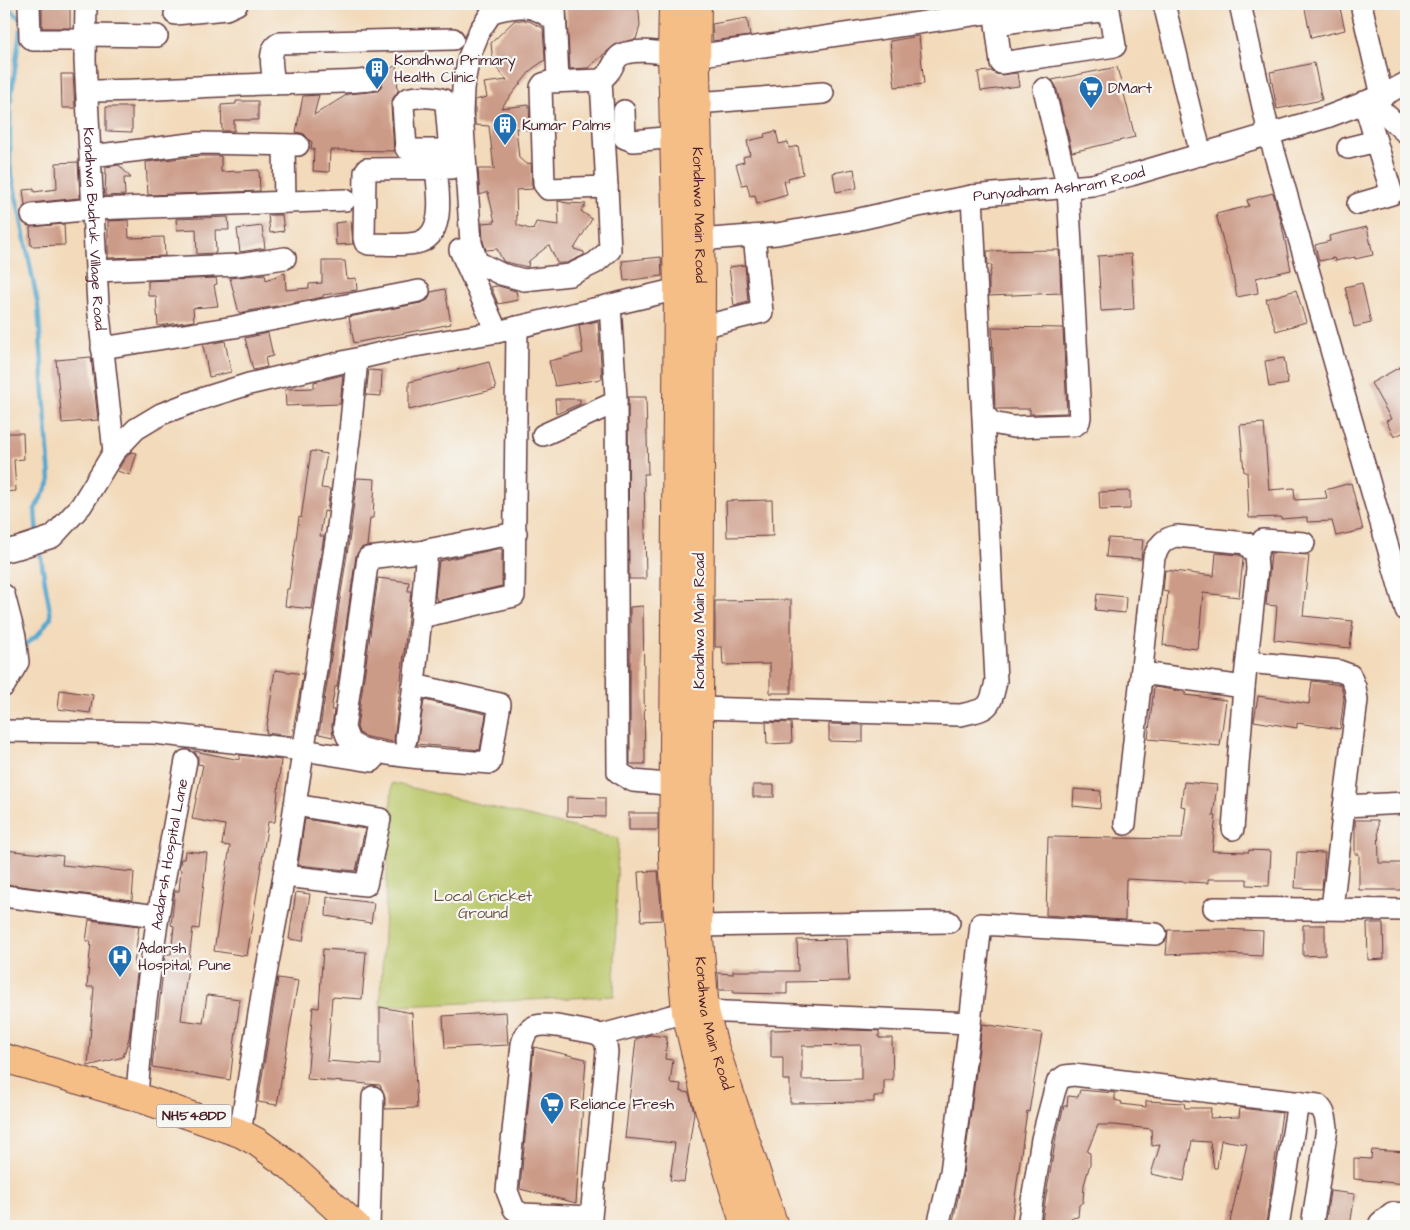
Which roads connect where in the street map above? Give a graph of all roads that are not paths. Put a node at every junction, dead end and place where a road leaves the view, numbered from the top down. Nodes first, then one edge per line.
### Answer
1 (29, 4) edge
2 (86, 4) edge
3 (236, 4) edge
4 (673, 4) edge
5 (697, 4) edge
6 (1164, 4) edge
7 (1240, 4) edge
8 (1361, 4) edge
9 (1048, 8) edge
10 (555, 12) edge
11 (175, 14) dead end
12 (157, 36) dead end
13 (453, 39) dead end
14 (85, 41) junction
15 (30, 51) dead end
16 (684, 55) junction
17 (371, 80) dead end
18 (601, 80) junction
19 (558, 81) junction
20 (1406, 83) edge
21 (274, 84) junction
22 (1044, 89) dead end
23 (87, 92) junction
24 (823, 93) dead end
25 (1372, 99) junction
26 (697, 103) junction
27 (624, 111) dead end
28 (1406, 132) edge
29 (1268, 134) junction
30 (674, 137) junction
31 (1376, 140) junction
32 (1348, 148) dead end
33 (1201, 154) junction
34 (91, 156) junction
35 (447, 161) junction
36 (607, 187) junction
37 (1068, 188) junction
38 (972, 196) junction
39 (345, 200) dead end
40 (285, 202) junction
41 (1358, 204) dead end
42 (93, 209) junction
43 (32, 215) dead end
44 (754, 236) junction
45 (688, 241) junction
46 (285, 258) dead end
47 (97, 271) junction
48 (678, 289) junction
49 (419, 291) dead end
50 (610, 306) junction
51 (701, 327) junction
52 (507, 330) junction
53 (102, 348) junction
54 (357, 360) junction
55 (616, 402) junction
56 (983, 413) junction
57 (543, 435) dead end
58 (114, 452) junction
59 (516, 533) junction
60 (1304, 543) dead end
61 (11, 550) edge
62 (427, 551) junction
63 (1256, 554) junction
64 (4, 595) edge
65 (1406, 610) edge
66 (421, 617) junction
67 (1247, 662) junction
68 (1142, 673) junction
69 (4, 686) edge
70 (414, 686) junction
71 (1244, 687) junction
72 (699, 708) junction
73 (4, 731) edge
74 (406, 740) dead end
75 (303, 750) junction
76 (186, 761) dead end
77 (374, 761) dead end
78 (686, 786) junction
79 (1406, 803) edge
80 (295, 805) junction
81 (1344, 806) junction
82 (1125, 824) dead end
83 (1233, 829) dead end
84 (284, 876) junction
85 (4, 896) edge
86 (1214, 908) dead end
87 (1332, 908) junction
88 (1406, 910) edge
89 (157, 916) junction
90 (949, 922) dead end
91 (698, 926) junction
92 (1156, 934) dead end
93 (696, 1012) junction
94 (970, 1022) junction
95 (602, 1035) junction
96 (4, 1058) edge
97 (137, 1097) junction
98 (374, 1097) dead end
99 (1298, 1102) junction
100 (240, 1133) junction
101 (1406, 1214) edge
102 (590, 1222) edge
103 (356, 1226) edge
104 (369, 1226) edge
105 (745, 1226) edge
106 (774, 1226) edge
107 (938, 1226) edge
108 (1028, 1226) edge
109 (1278, 1226) edge
110 (1312, 1226) edge
111 (1379, 1226) edge

1 - 14 street
2 - 14 street, Kondhwa Budruk Village Road
3 - 11 street
4 - 16 main road, Kondhwa Main Road
5 - 16 main road, Kondhwa Main Road
6 - 33 street
7 - 29 street
8 - 25 street
9 - 9 street
9 - 16 street
10 - 19 street
10 - 36 street
12 - 14 street
13 - 21 street
14 - 15 street
14 - 23 street, Kondhwa Budruk Village Road
16 - 18 street
16 - 26 main road, Kondhwa Main Road
16 - 30 main road, Kondhwa Main Road
17 - 21 street
18 - 19 street
18 - 36 street
19 - 36 street
20 - 25 street, Punyadham Ashram Road
21 - 23 street
22 - 37 street
23 - 34 street, Kondhwa Budruk Village Road
24 - 26 street
25 - 28 street
25 - 29 street, Punyadham Ashram Road
25 - 31 street
26 - 45 main road, Kondhwa Main Road
27 - 30 street
29 - 33 street, Punyadham Ashram Road
29 - 65 street
30 - 45 main road, Kondhwa Main Road
31 - 32 street
31 - 41 street
33 - 37 street, Punyadham Ashram Road
34 - 40 street
34 - 42 street, Kondhwa Budruk Village Road
35 - 35 street
35 - 52 street
37 - 38 street, Punyadham Ashram Road
37 - 56 street
38 - 44 street, Punyadham Ashram Road
38 - 56 street
39 - 40 street
40 - 42 street
42 - 43 street
42 - 47 street, Kondhwa Budruk Village Road
44 - 45 street, Punyadham Ashram Road
44 - 51 street
45 - 48 main road, Kondhwa Main Road
45 - 51 main road, Kondhwa Main Road
46 - 47 street
47 - 53 street, Kondhwa Budruk Village Road
48 - 50 street
48 - 78 main road, Kondhwa Main Road
49 - 53 street
50 - 52 street
50 - 55 street
51 - 72 main road, Kondhwa Main Road
52 - 54 street
52 - 59 street
53 - 58 street, Kondhwa Budruk Village Road
54 - 58 street
54 - 75 street
55 - 57 street
55 - 78 street
56 - 72 street
58 - 61 street
59 - 62 street
59 - 66 street
60 - 63 street
62 - 66 street
62 - 70 street
63 - 67 street
63 - 68 street
64 - 69 street
66 - 70 street
67 - 71 street
67 - 81 street
68 - 71 street
68 - 82 street
70 - 74 street
71 - 83 street
72 - 78 main road, Kondhwa Main Road
73 - 75 street
75 - 77 street
75 - 80 street
76 - 89 street, Aadarsh Hospital Lane
78 - 91 main road, Kondhwa Main Road
78 - 93 main road, Kondhwa Main Road
79 - 81 street
80 - 84 street
80 - 84 street
81 - 87 street
84 - 100 street
85 - 89 street
86 - 87 street
87 - 88 street
89 - 97 street, Aadarsh Hospital Lane
90 - 91 street
91 - 93 main road, Kondhwa Main Road
92 - 94 street
93 - 94 street
93 - 95 street
93 - 105 main road, Kondhwa Main Road
93 - 106 main road, Kondhwa Main Road
94 - 107 street
95 - 102 street
95 - 102 street
96 - 97 main road, NH548DD
97 - 100 main road, NH548DD
98 - 104 street
99 - 108 street
99 - 109 street
99 - 110 street
100 - 103 main road, NH548DD
101 - 111 street

